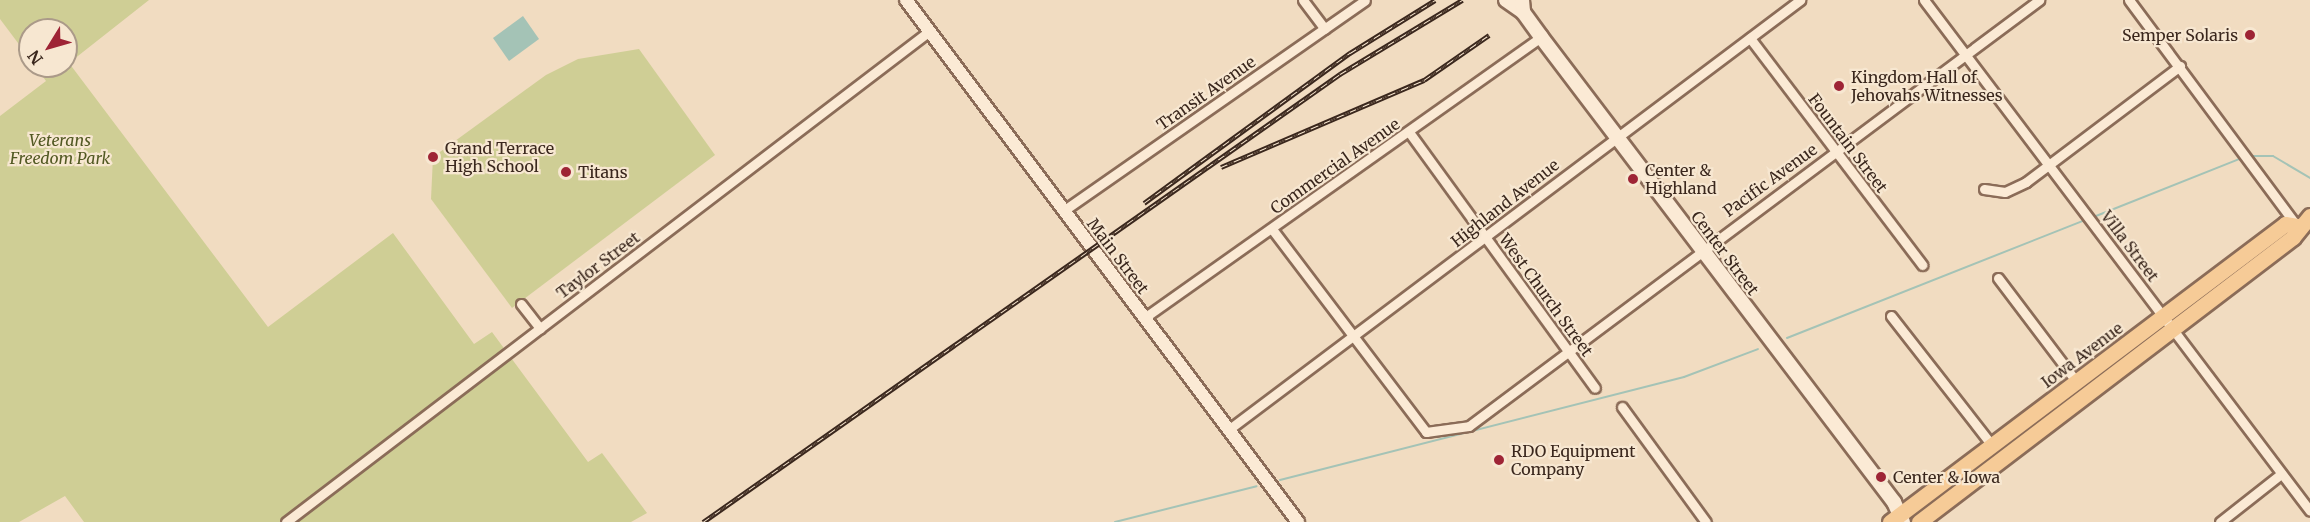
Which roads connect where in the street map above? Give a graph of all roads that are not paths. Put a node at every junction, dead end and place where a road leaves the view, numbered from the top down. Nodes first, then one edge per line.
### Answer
1 (899, 0) edge
2 (1304, 0) edge
3 (1365, 0) edge
4 (1506, 0) edge
5 (1800, 0) edge
6 (1924, 0) edge
7 (2039, 0) edge
8 (2129, 0) edge
9 (909, 5) edge
10 (1522, 6) edge
11 (1325, 29) junction
12 (928, 32) junction
13 (1541, 37) junction
14 (1750, 38) junction
15 (1967, 56) junction
16 (2180, 66) junction
17 (1408, 132) junction
18 (1616, 137) junction
19 (1836, 151) junction
20 (2048, 165) junction
21 (1984, 189) dead end
22 (1063, 211) junction
23 (2310, 216) edge
24 (2297, 226) junction
25 (1272, 229) junction
26 (1486, 238) junction
27 (1702, 249) junction
28 (1923, 265) dead end
29 (1998, 278) dead end
30 (521, 304) dead end
31 (1891, 316) dead end
32 (1144, 318) junction
33 (2168, 322) junction
34 (540, 328) junction
35 (1355, 338) junction
36 (1569, 352) junction
37 (2076, 381) junction
38 (1595, 388) dead end
39 (1622, 407) dead end
40 (1228, 430) junction
41 (1991, 444) junction
42 (2281, 474) junction
43 (2310, 511) edge
44 (1898, 519) edge
45 (286, 522) edge
46 (1298, 522) edge
47 (1706, 522) edge
48 (1917, 522) edge
49 (2220, 522) edge

1 - 9 street, Main Street
2 - 11 street
3 - 11 street, Transit Avenue
4 - 10 main road, Center Street
5 - 14 street, Highland Avenue
6 - 15 street, Villa Street
7 - 15 street, Pacific Avenue
8 - 16 street
9 - 12 street, Main Street
10 - 13 main road, Center Street
11 - 22 street, Transit Avenue
12 - 22 street, Main Street
12 - 34 street, Taylor Street
13 - 17 street, Commercial Avenue
13 - 18 main road, Center Street
14 - 18 street, Highland Avenue
14 - 19 street, Fountain Street
15 - 19 street, Pacific Avenue
15 - 20 street, Villa Street
16 - 20 street
16 - 24 street
17 - 25 street, Commercial Avenue
17 - 26 street, West Church Street
18 - 26 street, Highland Avenue
18 - 27 main road, Center Street
19 - 27 street, Pacific Avenue
19 - 28 street, Fountain Street
20 - 21 street
20 - 33 street, Villa Street
22 - 32 street, Main Street
23 - 24 main road, Iowa Avenue
24 - 33 main road, Iowa Avenue
25 - 32 street, Commercial Avenue
25 - 35 street
26 - 35 street, Highland Avenue
26 - 36 street, West Church Street
27 - 36 street, Pacific Avenue
27 - 44 main road, Center Street
29 - 37 street
30 - 34 street
31 - 41 street
32 - 40 street, Main Street
33 - 37 main road, Iowa Avenue
33 - 42 street, Villa Street
33 - 48 main road, Iowa Avenue
34 - 45 street, Taylor Street
35 - 36 street, Pacific Avenue
35 - 40 street, Highland Avenue
36 - 38 street, West Church Street
37 - 41 main road, Iowa Avenue
39 - 47 street
40 - 46 street, Main Street
41 - 44 main road, Iowa Avenue
42 - 43 street, Villa Street
42 - 49 street
44 - 48 main road, Center Street

